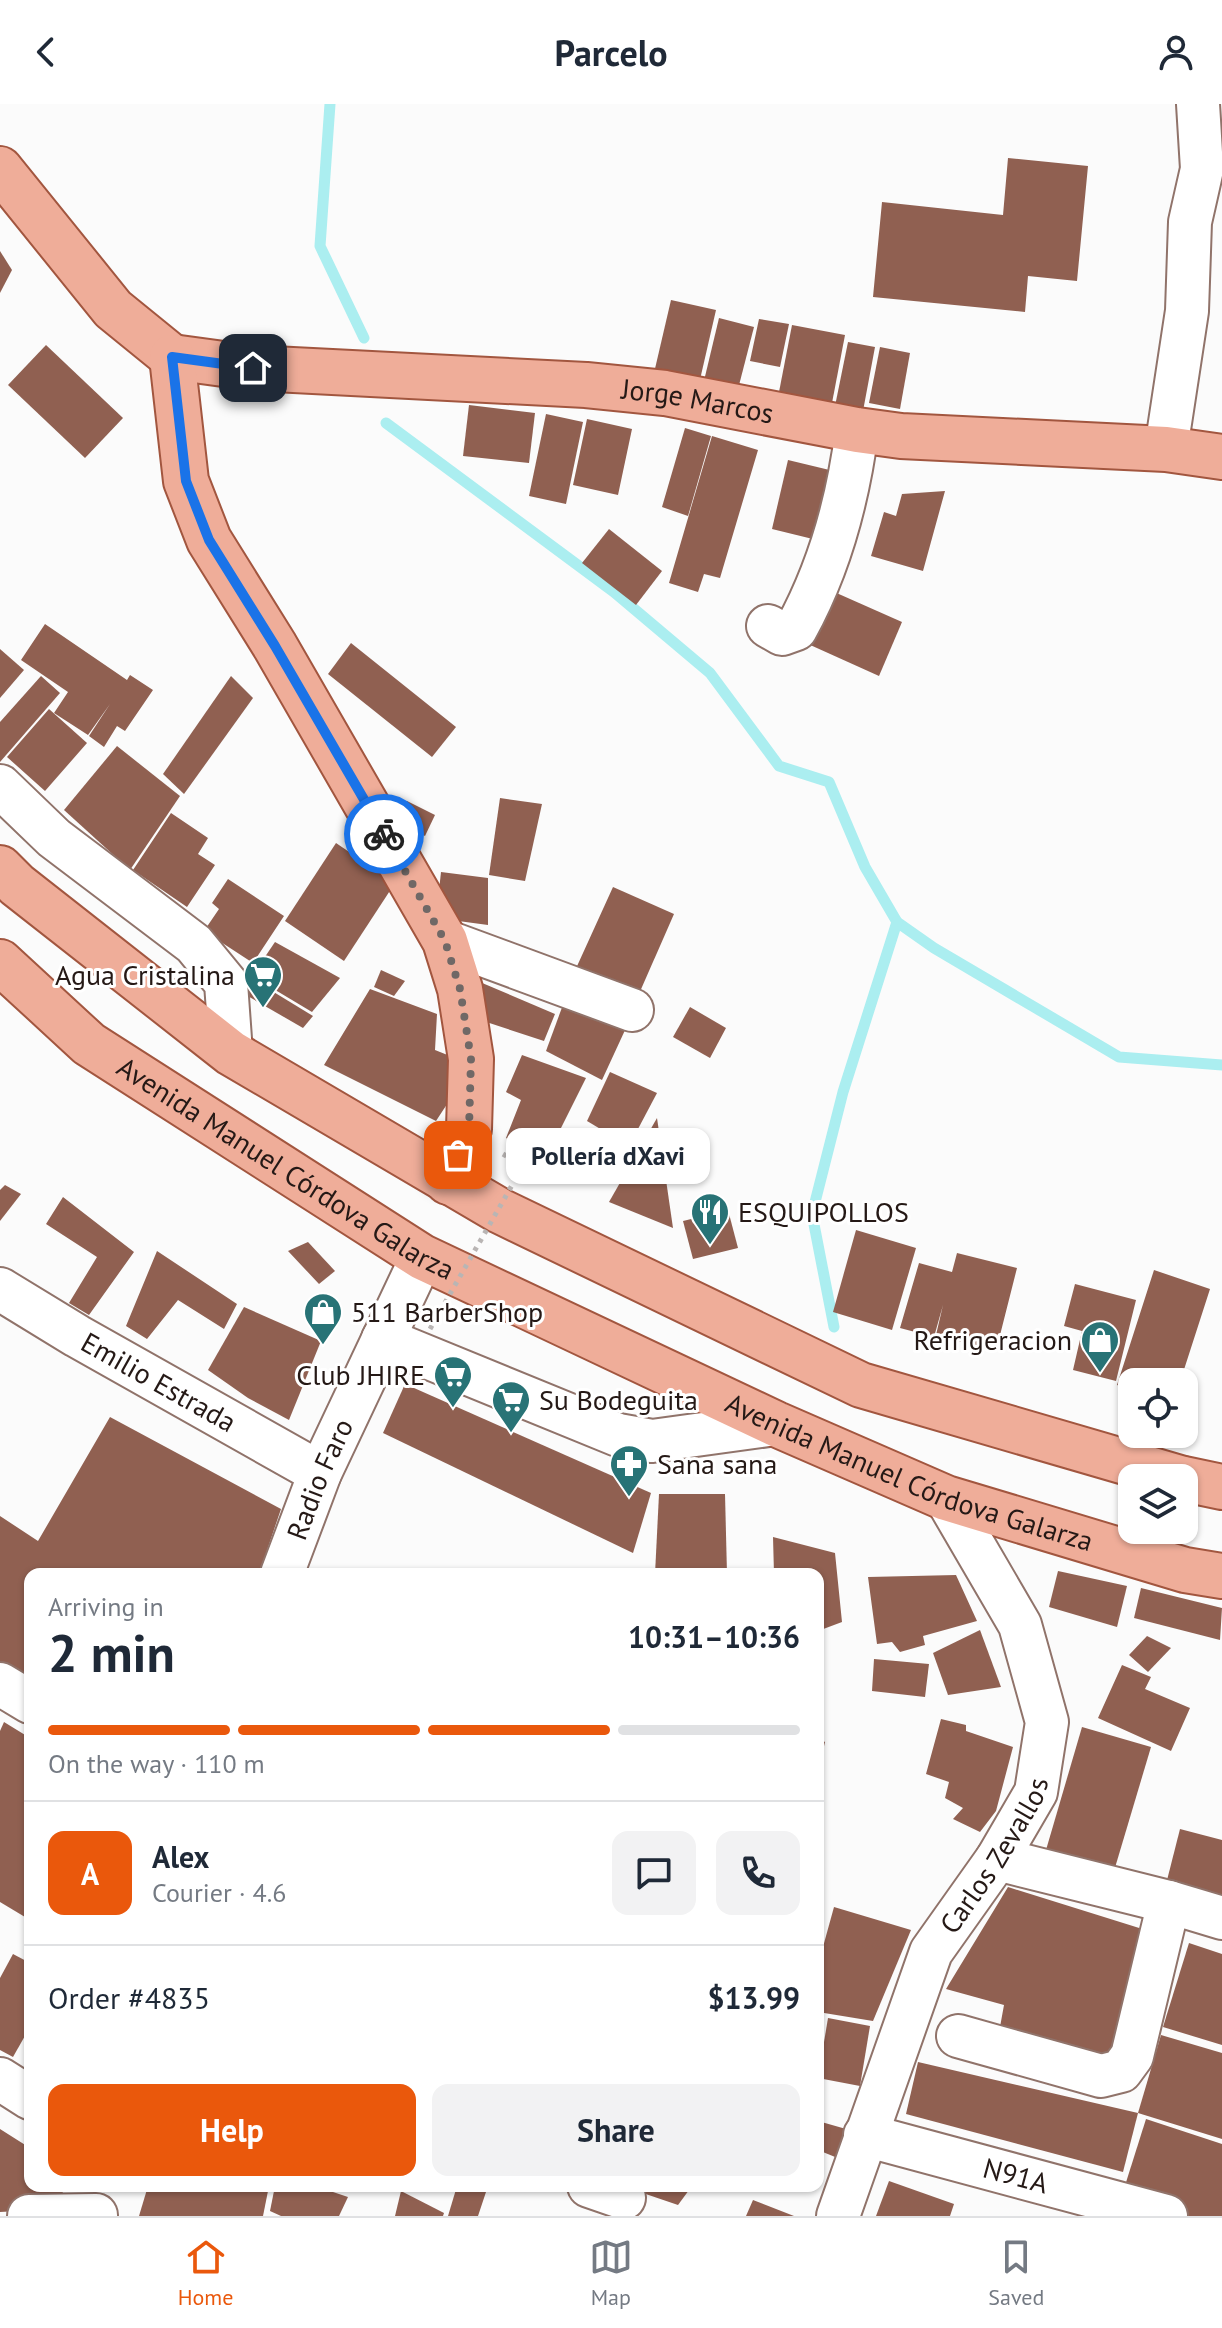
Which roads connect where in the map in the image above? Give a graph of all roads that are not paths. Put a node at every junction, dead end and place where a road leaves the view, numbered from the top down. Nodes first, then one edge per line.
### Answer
1 (1198, 104) edge
2 (0, 169) edge
3 (172, 357) junction
4 (857, 430) junction
5 (1166, 449) junction
6 (1222, 457) edge
7 (768, 626) dead end
8 (0, 786) edge
9 (0, 868) edge
10 (445, 941) junction
11 (0, 962) edge
12 (632, 1010) dead end
13 (231, 1053) junction
14 (448, 1182) junction
15 (422, 1257) junction
16 (0, 1289) edge
17 (383, 1339) junction
18 (776, 1424) junction
19 (1131, 1464) edge
20 (320, 1473) junction
21 (1198, 1482) edge
22 (1222, 1487) edge
23 (946, 1498) junction
24 (284, 1568) edge
25 (1222, 1576) edge
26 (0, 1684) edge
27 (24, 1698) edge
28 (997, 1859) junction
29 (1169, 1902) junction
30 (1222, 1918) edge
31 (958, 2036) dead end
32 (0, 2079) edge
33 (24, 2094) edge
34 (865, 2135) junction
35 (99, 2206) edge
36 (29, 2216) edge
37 (838, 2216) edge
38 (1166, 2216) edge

1 - 5 street
2 - 3 main road
3 - 4 main road, Jorge Marcos
3 - 10 main road
4 - 5 main road, Jorge Marcos
4 - 7 street
5 - 6 main road, Jorge Marcos
8 - 13 street
9 - 13 main road
10 - 12 street
10 - 14 main road
11 - 15 main road, Avenida Manuel Córdova Galarza
13 - 14 main road
14 - 19 main road
15 - 17 street, Radio Faro
15 - 18 main road, Avenida Manuel Córdova Galarza
16 - 20 street, Emilio Estrada
17 - 18 street
17 - 20 street, Radio Faro
18 - 23 main road, Avenida Manuel Córdova Galarza
20 - 24 street, Radio Faro
21 - 22 main road
23 - 25 main road, Avenida Manuel Córdova Galarza
23 - 28 street, Carlos Zevallos
26 - 27 street
28 - 29 street
28 - 34 street, Carlos Zevallos
29 - 30 street
29 - 31 street
32 - 33 street
34 - 37 street, Carlos Zevallos
34 - 38 street, N91A
35 - 36 street

